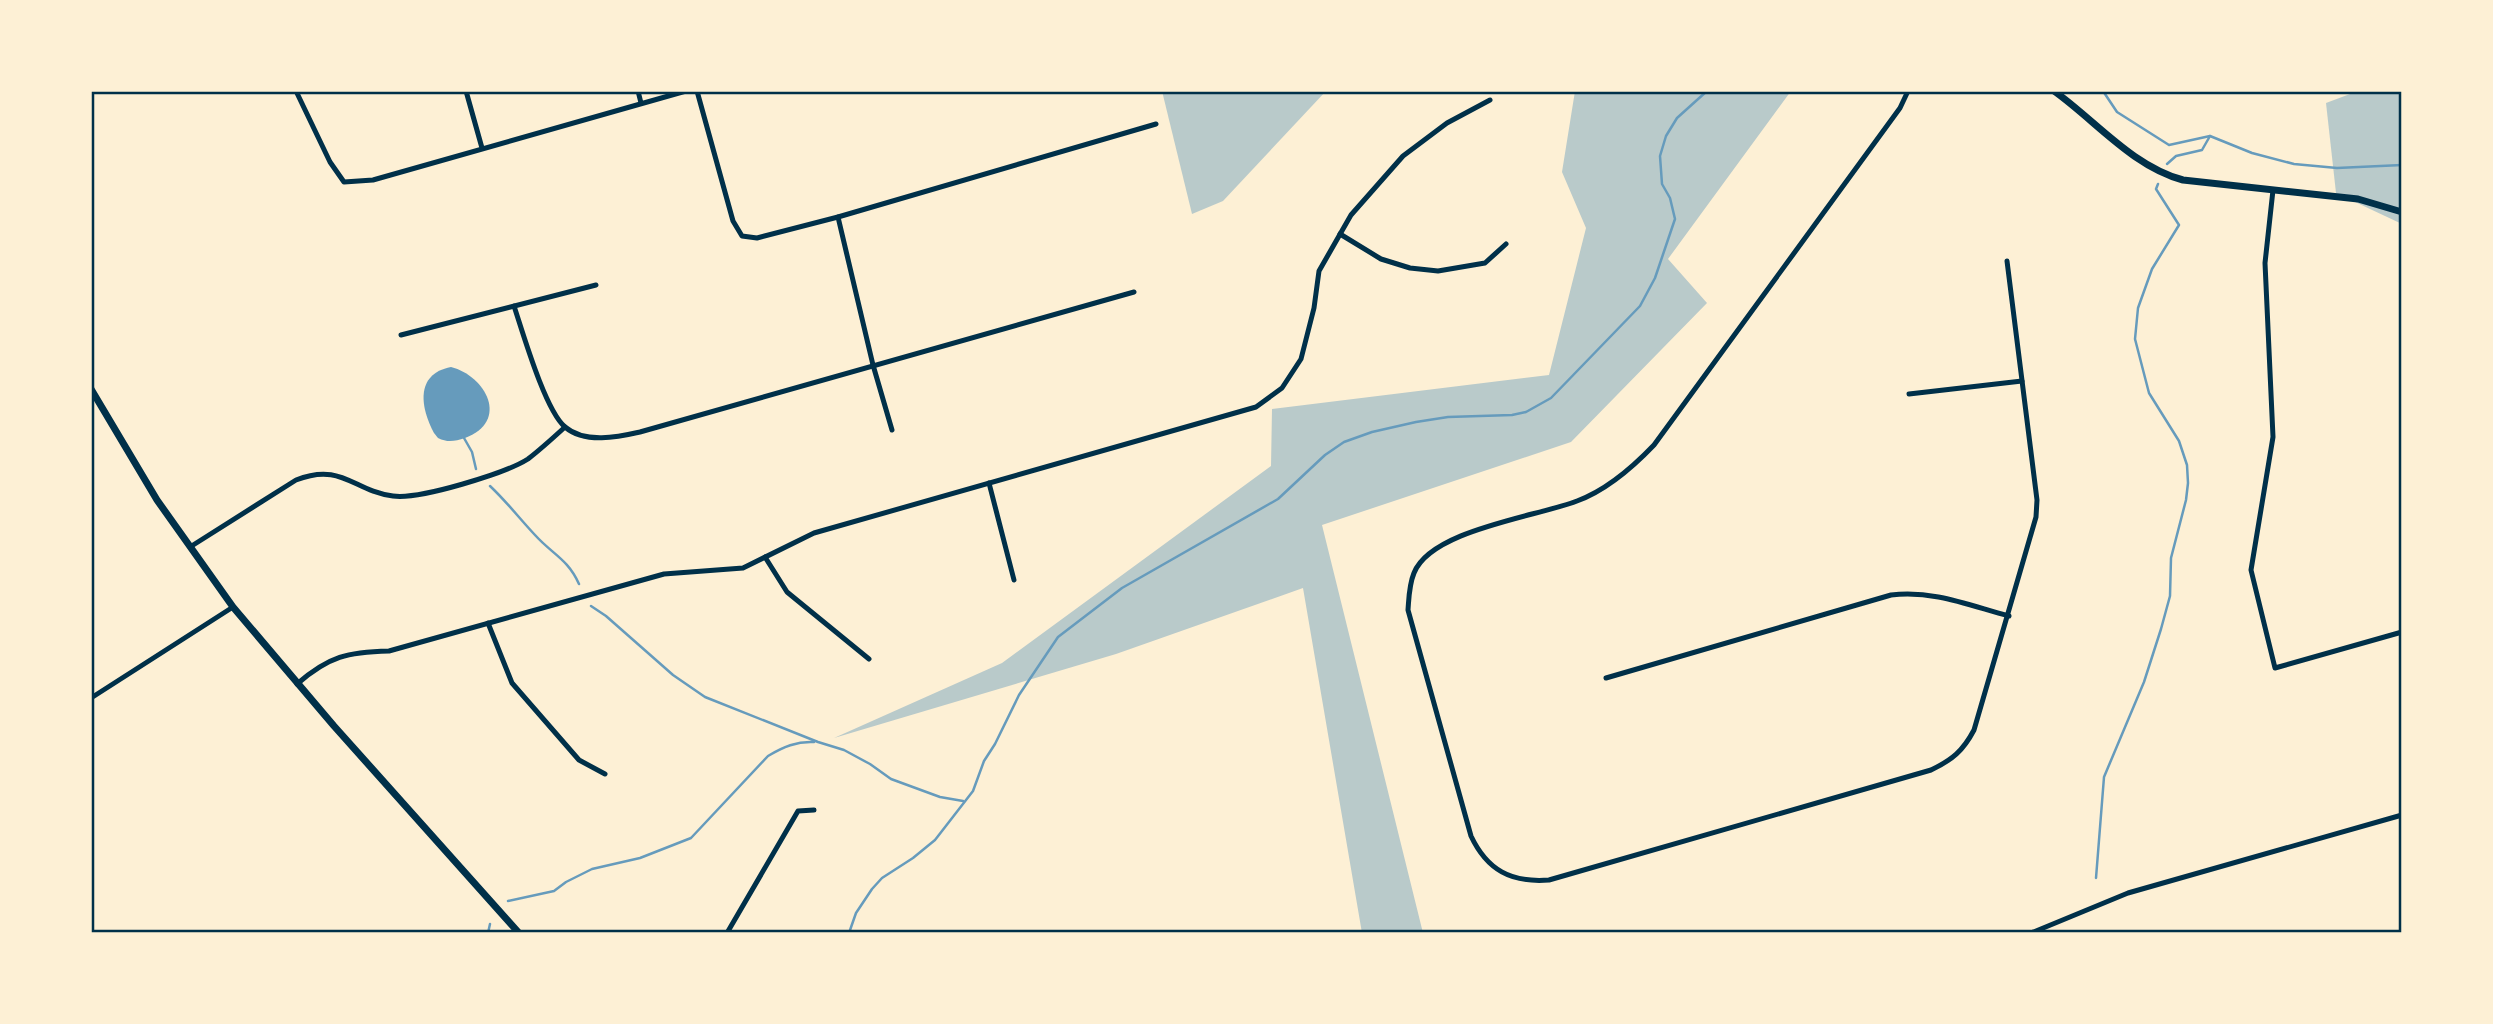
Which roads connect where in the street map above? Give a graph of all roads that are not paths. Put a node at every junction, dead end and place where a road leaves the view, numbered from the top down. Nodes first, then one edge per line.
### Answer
1 (296, 91) edge
2 (466, 91) edge
3 (638, 91) edge
4 (686, 91) edge
5 (697, 91) edge
6 (1908, 91) edge
7 (2054, 91) edge
8 (1490, 100) dead end
9 (641, 103) junction
10 (1156, 124) dead end
11 (482, 148) junction
12 (2273, 190) junction
13 (2402, 212) edge
14 (838, 217) junction
15 (1340, 234) junction
16 (1506, 244) dead end
17 (2007, 261) dead end
18 (596, 285) dead end
19 (1134, 292) dead end
20 (514, 306) junction
21 (401, 335) dead end
22 (873, 365) junction
23 (2022, 381) junction
24 (91, 389) edge
25 (1909, 394) dead end
26 (565, 427) junction
27 (892, 430) dead end
28 (989, 483) junction
29 (190, 547) junction
30 (765, 557) junction
31 (1014, 580) dead end
32 (233, 607) junction
33 (2008, 616) junction
34 (488, 623) junction
35 (2402, 632) edge
36 (869, 659) dead end
37 (1606, 678) dead end
38 (297, 684) junction
39 (91, 698) edge
40 (605, 774) dead end
41 (814, 810) dead end
42 (2402, 815) edge
43 (519, 933) edge
44 (727, 933) edge
45 (2031, 933) edge

1 - 11 street
2 - 11 street
3 - 9 street
4 - 9 street
5 - 14 street
6 - 33 street
7 - 12 street
8 - 15 street
9 - 11 street
10 - 14 street
12 - 13 street
12 - 35 street
14 - 22 street
15 - 16 street
15 - 28 street
17 - 23 street
18 - 20 street
19 - 22 street
20 - 21 street
20 - 26 street
22 - 26 street
22 - 27 street
23 - 25 street
23 - 33 street
24 - 29 street
26 - 29 street
28 - 30 street
28 - 31 street
29 - 32 street
30 - 34 street
30 - 36 street
32 - 38 street
32 - 39 street
33 - 37 street
34 - 38 street
34 - 40 street
38 - 43 street
41 - 44 street
42 - 45 street

